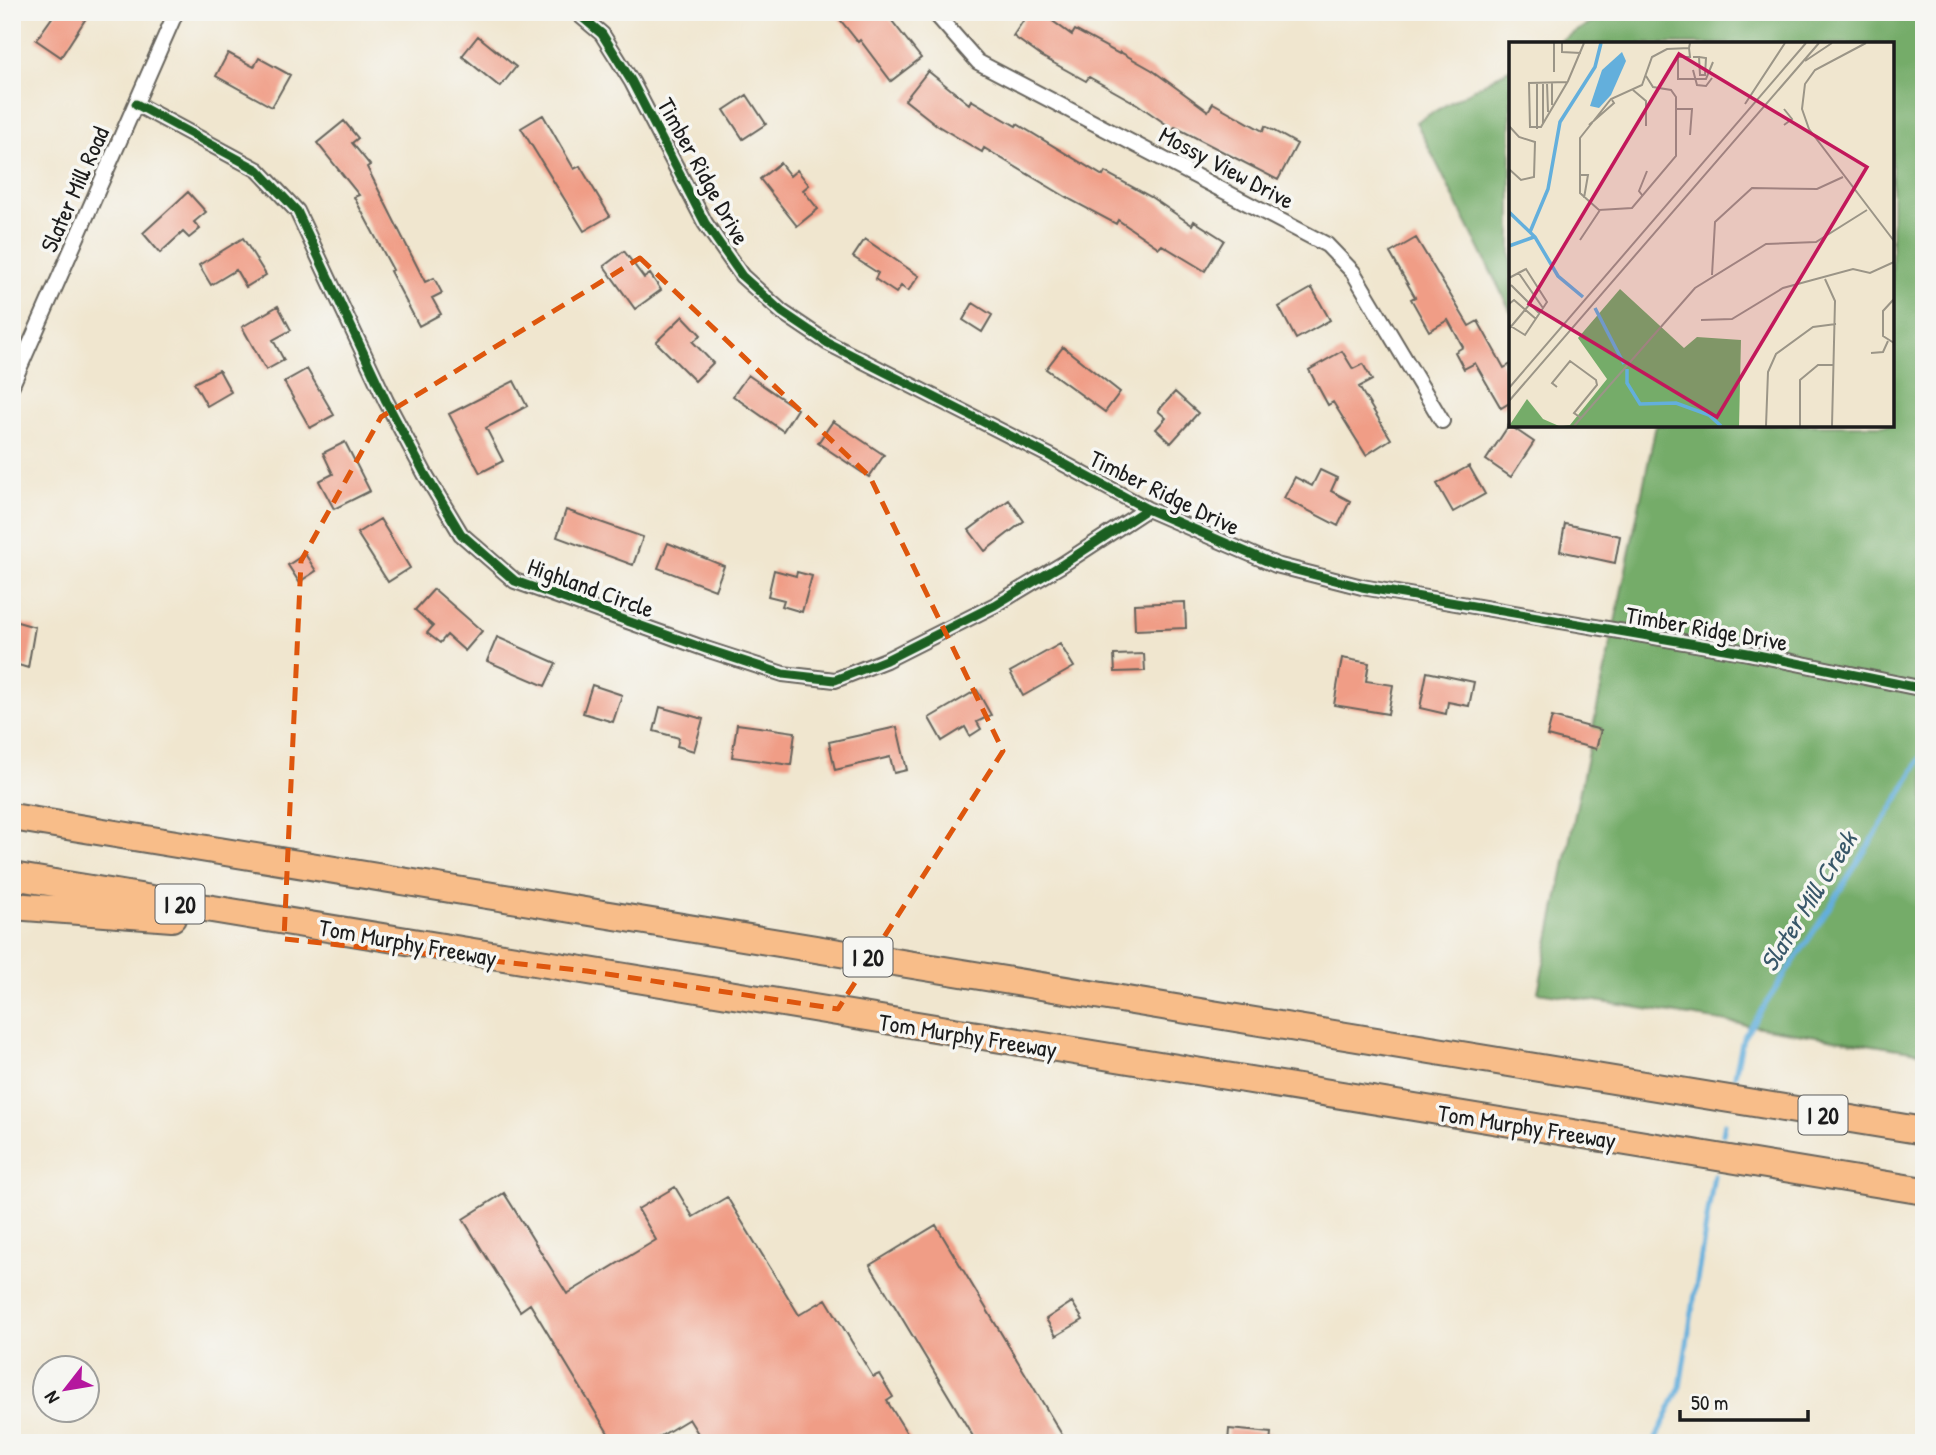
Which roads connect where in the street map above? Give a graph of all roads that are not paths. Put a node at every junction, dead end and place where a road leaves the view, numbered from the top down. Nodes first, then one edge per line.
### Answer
1 (177, 12) edge
2 (576, 12) edge
3 (934, 12) edge
4 (136, 104) junction
5 (12, 385) edge
6 (1442, 421) dead end
7 (1147, 509) junction
8 (1924, 689) edge
9 (12, 817) edge
10 (12, 876) edge
11 (12, 906) edge
12 (348, 932) junction
13 (1924, 1131) edge
14 (1924, 1191) edge

1 - 4 street, Slater Mill Road
2 - 7 street, Timber Ridge Drive
3 - 6 street, Mossy View Drive
4 - 5 street, Slater Mill Road
4 - 7 street, Highland Circle
7 - 8 street, Timber Ridge Drive
9 - 13 highway, I 20
10 - 12 highway, Tom Murphy Freeway / I 20
11 - 12 highway
12 - 14 highway, Tom Murphy Freeway / I 20

